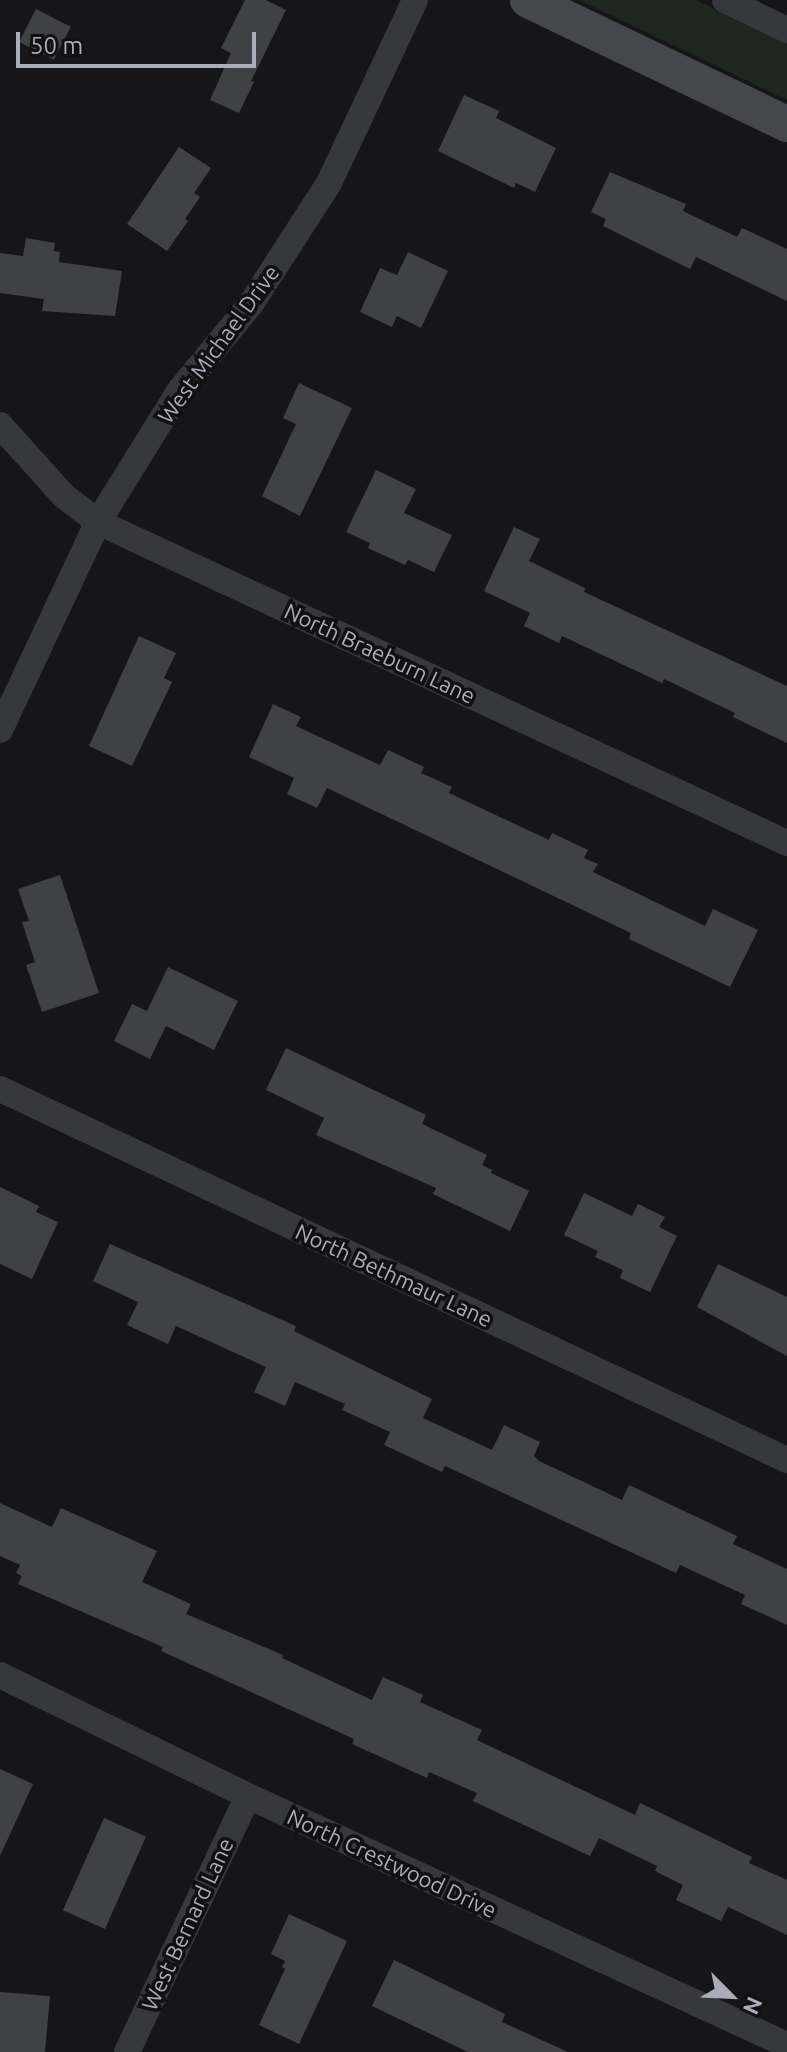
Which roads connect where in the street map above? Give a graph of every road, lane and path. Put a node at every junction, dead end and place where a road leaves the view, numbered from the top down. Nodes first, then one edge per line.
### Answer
1 (415, 0) edge
2 (528, 0) edge
3 (725, 0) edge
4 (787, 30) edge
5 (787, 124) edge
6 (0, 425) edge
7 (98, 522) junction
8 (0, 730) edge
9 (787, 843) edge
10 (0, 1089) edge
11 (787, 1460) edge
12 (0, 1675) edge
13 (248, 1796) junction
14 (787, 2045) edge
15 (127, 2052) edge

1 - 7 street, West Michael Drive
2 - 5 street
3 - 4 street
6 - 7 street, North Braeburn Lane
7 - 8 street, West Michael Drive
7 - 9 street, North Braeburn Lane
10 - 11 street, North Bethmaur Lane
12 - 13 street, North Crestwood Drive
13 - 14 street, North Crestwood Drive
13 - 15 street, West Bernard Lane

